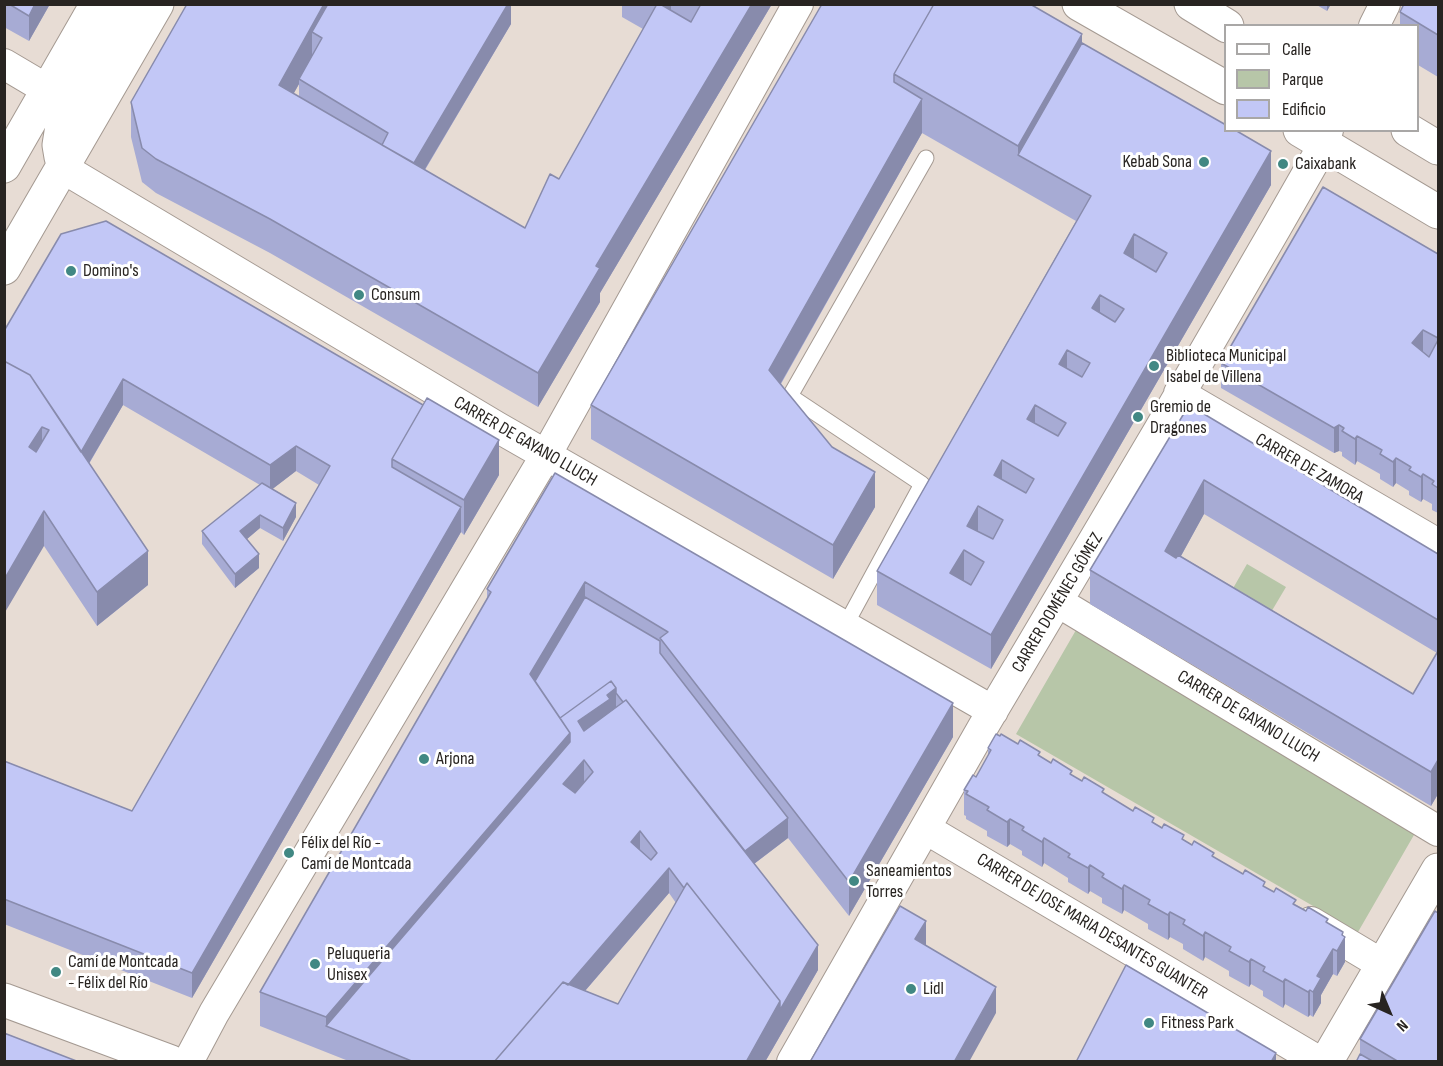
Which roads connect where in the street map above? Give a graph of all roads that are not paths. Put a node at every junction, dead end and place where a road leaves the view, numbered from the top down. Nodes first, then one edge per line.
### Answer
1 (97, 4) edge
2 (126, 4) edge
3 (157, 4) edge
4 (798, 4) edge
5 (1079, 4) edge
6 (1191, 4) edge
7 (1385, 4) edge
8 (1224, 24) edge
9 (1375, 24) edge
10 (4, 64) edge
11 (1224, 87) edge
12 (48, 90) junction
13 (1411, 132) edge
14 (1317, 135) edge
15 (1438, 148) edge
16 (926, 159) dead end
17 (4, 166) edge
18 (62, 167) junction
19 (1438, 212) edge
20 (4, 268) edge
21 (1179, 393) junction
22 (546, 455) junction
23 (1438, 544) edge
24 (1058, 602) junction
25 (844, 626) junction
26 (994, 726) junction
27 (926, 829) junction
28 (1438, 831) edge
29 (1437, 877) edge
30 (1288, 909) edge
31 (1383, 965) junction
32 (4, 1000) edge
33 (171, 1062) edge
34 (188, 1062) edge
35 (792, 1062) edge
36 (1320, 1062) edge
37 (1326, 1062) edge

1 - 12 main road
2 - 18 main road
3 - 18 main road
4 - 22 street
5 - 11 main road
6 - 8 main road
7 - 9 street
10 - 12 street
12 - 17 main road
13 - 15 main road
14 - 19 main road
14 - 21 street, CARRER DOMÉNEC GÓMEZ
16 - 25 lane
18 - 20 main road
18 - 22 street, CARRER DE GAYANO LLUCH
21 - 23 street, CARRER DE ZAMORA
21 - 24 street, CARRER DOMÉNEC GÓMEZ
22 - 25 street, CARRER DE GAYANO LLUCH
22 - 34 street
24 - 26 street, CARRER DOMÉNEC GÓMEZ
24 - 28 street, CARRER DE GAYANO LLUCH
25 - 26 street, CARRER DE GAYANO LLUCH
26 - 27 street, CARRER DOMÉNEC GÓMEZ
27 - 35 street, CARRER DOMÉNEC GÓMEZ
27 - 36 street, CARRER DE JOSE MARIA DESANTES GUANTER
29 - 31 main road
30 - 31 street
31 - 37 main road
32 - 33 main road

